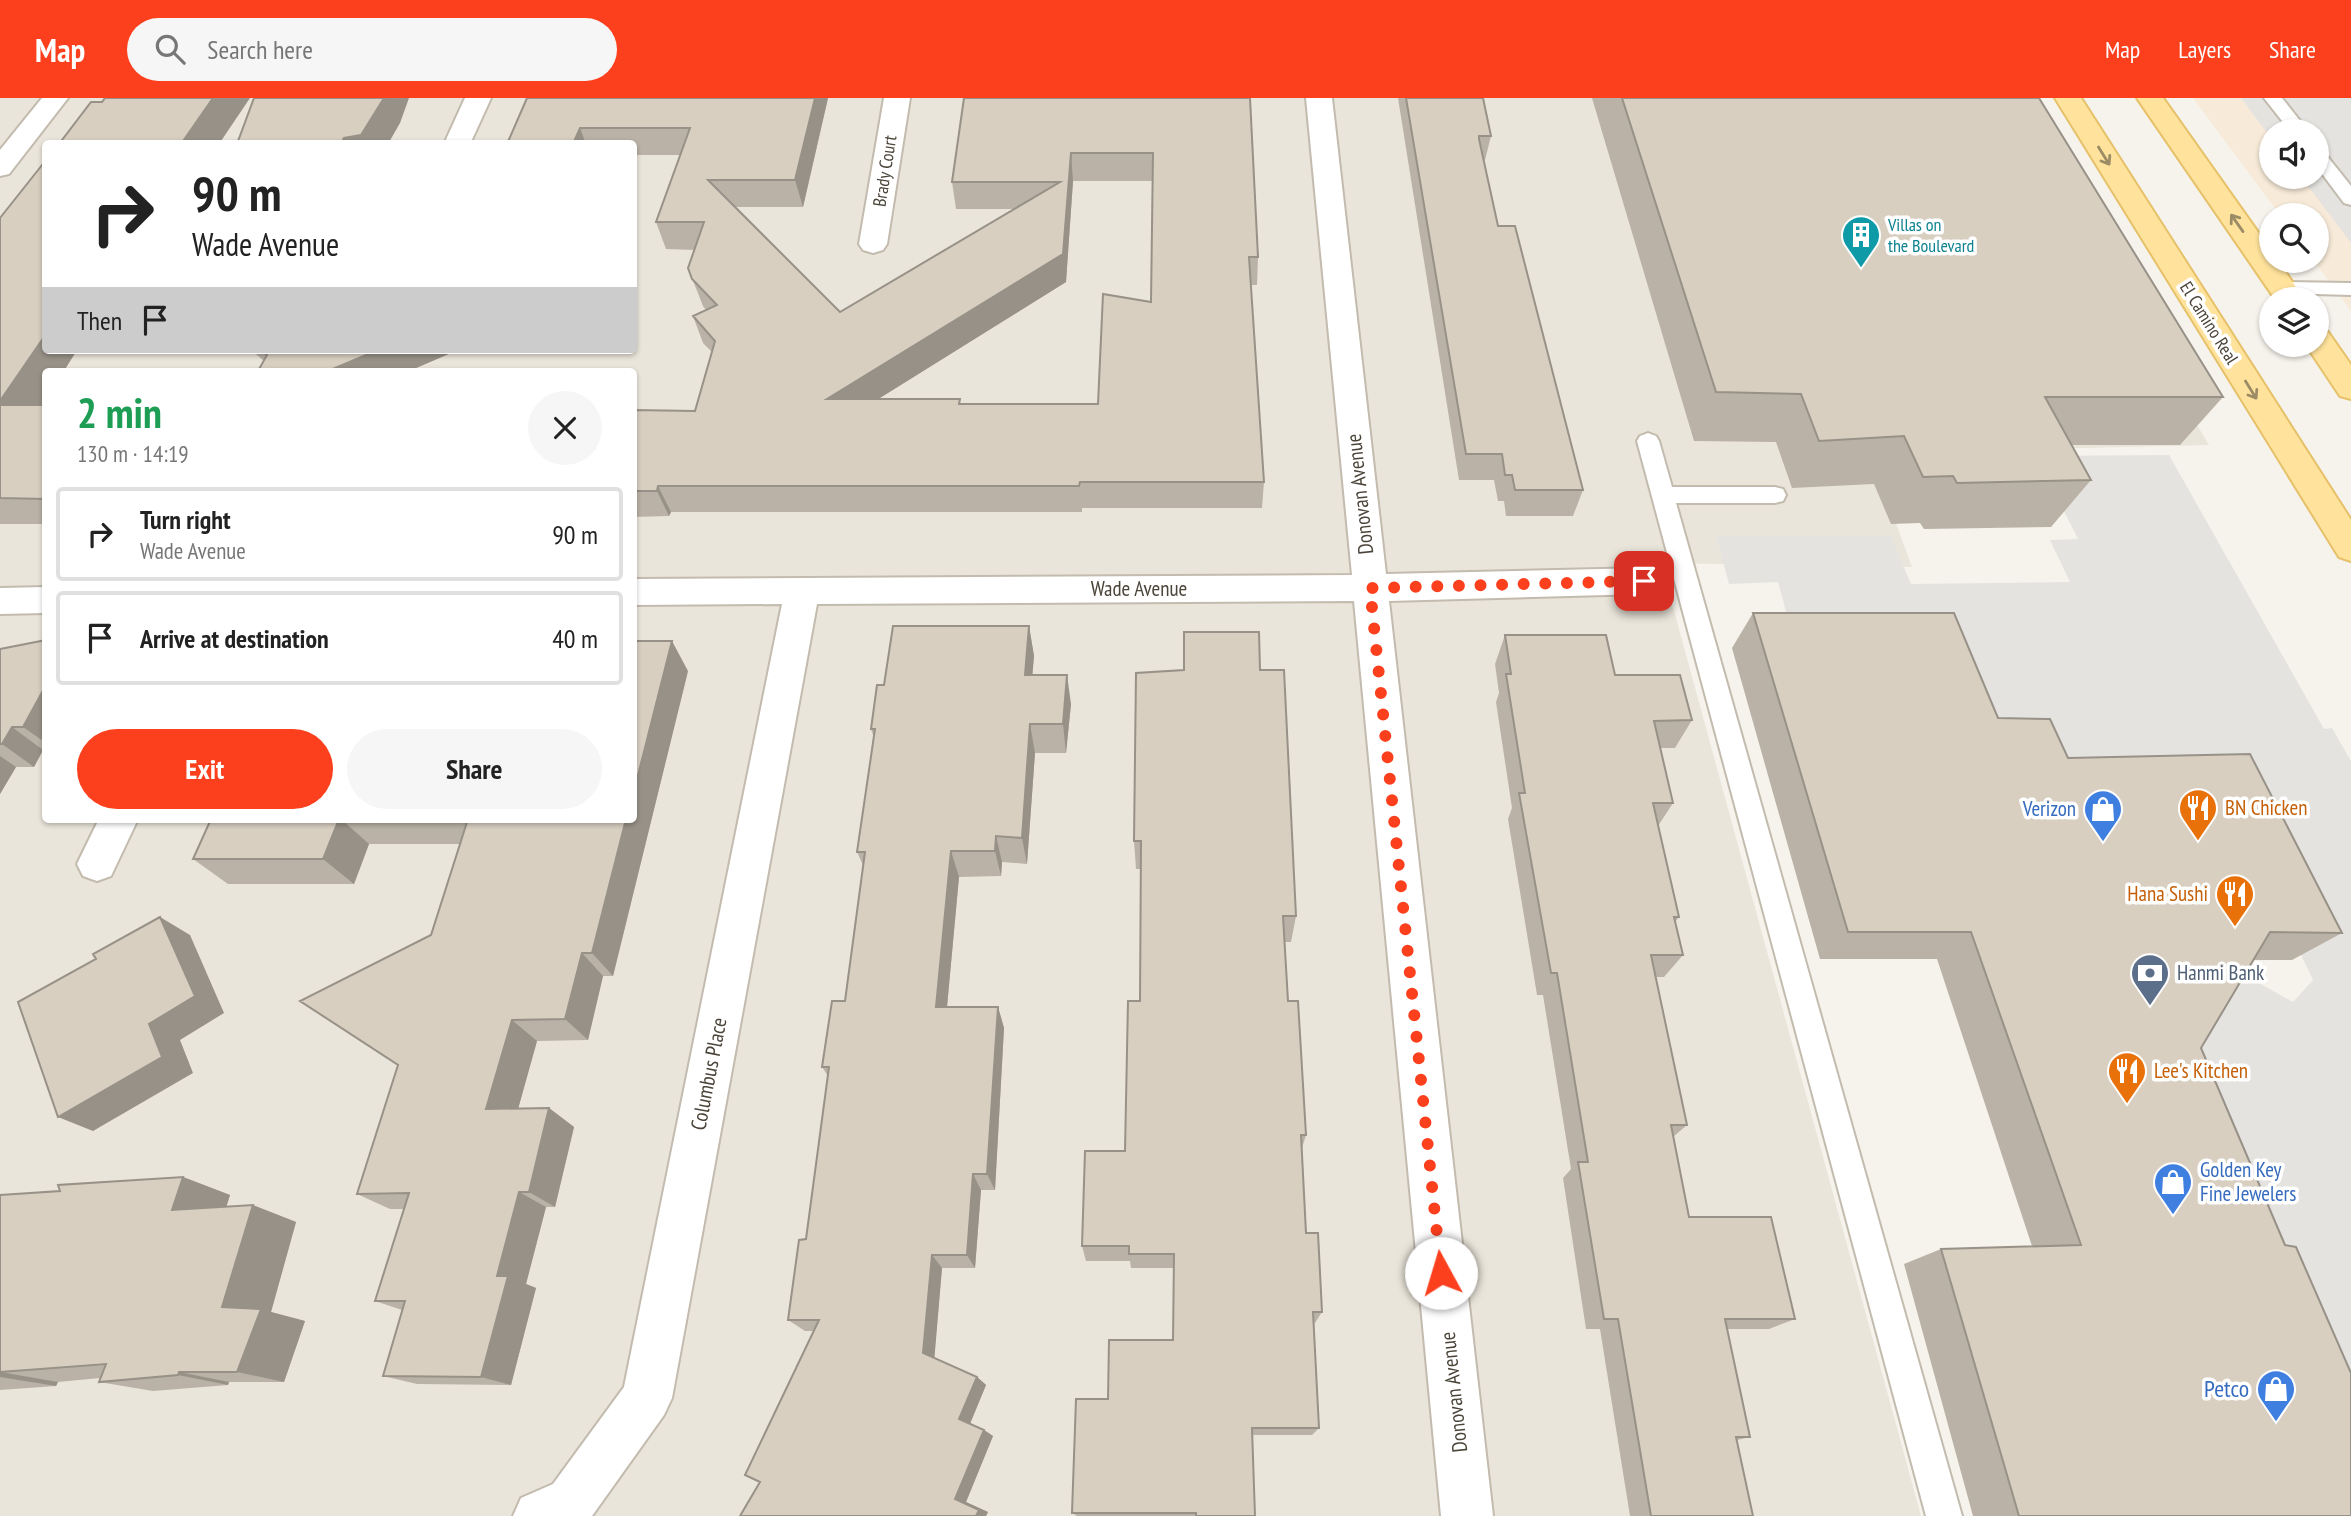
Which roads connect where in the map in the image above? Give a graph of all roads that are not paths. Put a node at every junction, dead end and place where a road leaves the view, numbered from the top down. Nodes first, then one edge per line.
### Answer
1 (55, 98) edge
2 (478, 98) edge
3 (897, 98) edge
4 (1319, 98) edge
5 (2068, 98) edge
6 (2150, 98) edge
7 (2273, 98) edge
8 (2290, 119) edge
9 (459, 140) edge
10 (0, 168) edge
11 (2329, 171) edge
12 (2351, 199) edge
13 (873, 244) dead end
14 (2281, 287) edge
15 (2351, 289) edge
16 (2329, 291) edge
17 (2329, 356) edge
18 (2351, 388) edge
19 (1648, 440) dead end
20 (1663, 495) junction
21 (1775, 495) dead end
22 (2351, 548) edge
23 (1644, 581) dead end
24 (1370, 588) junction
25 (802, 590) junction
26 (637, 592) edge
27 (42, 600) edge
28 (0, 601) edge
29 (116, 823) edge
30 (97, 864) dead end
31 (540, 1516) edge
32 (1467, 1516) edge
33 (1944, 1516) edge

1 - 10 street
2 - 9 street
3 - 13 street, Brady Court
4 - 24 street, Donovan Avenue
5 -> 22 main road, El Camino Real
14 -> 6 main road
7 - 8 lane
11 - 12 lane
15 - 16 lane
17 - 18 main road
19 - 20 lane
20 - 21 lane
20 - 33 lane
23 - 24 street, Wade Avenue
24 - 25 street, Wade Avenue
24 - 32 street, Donovan Avenue
25 - 26 street, Wade Avenue
25 - 31 street, Columbus Place
27 - 28 street
29 - 30 street

